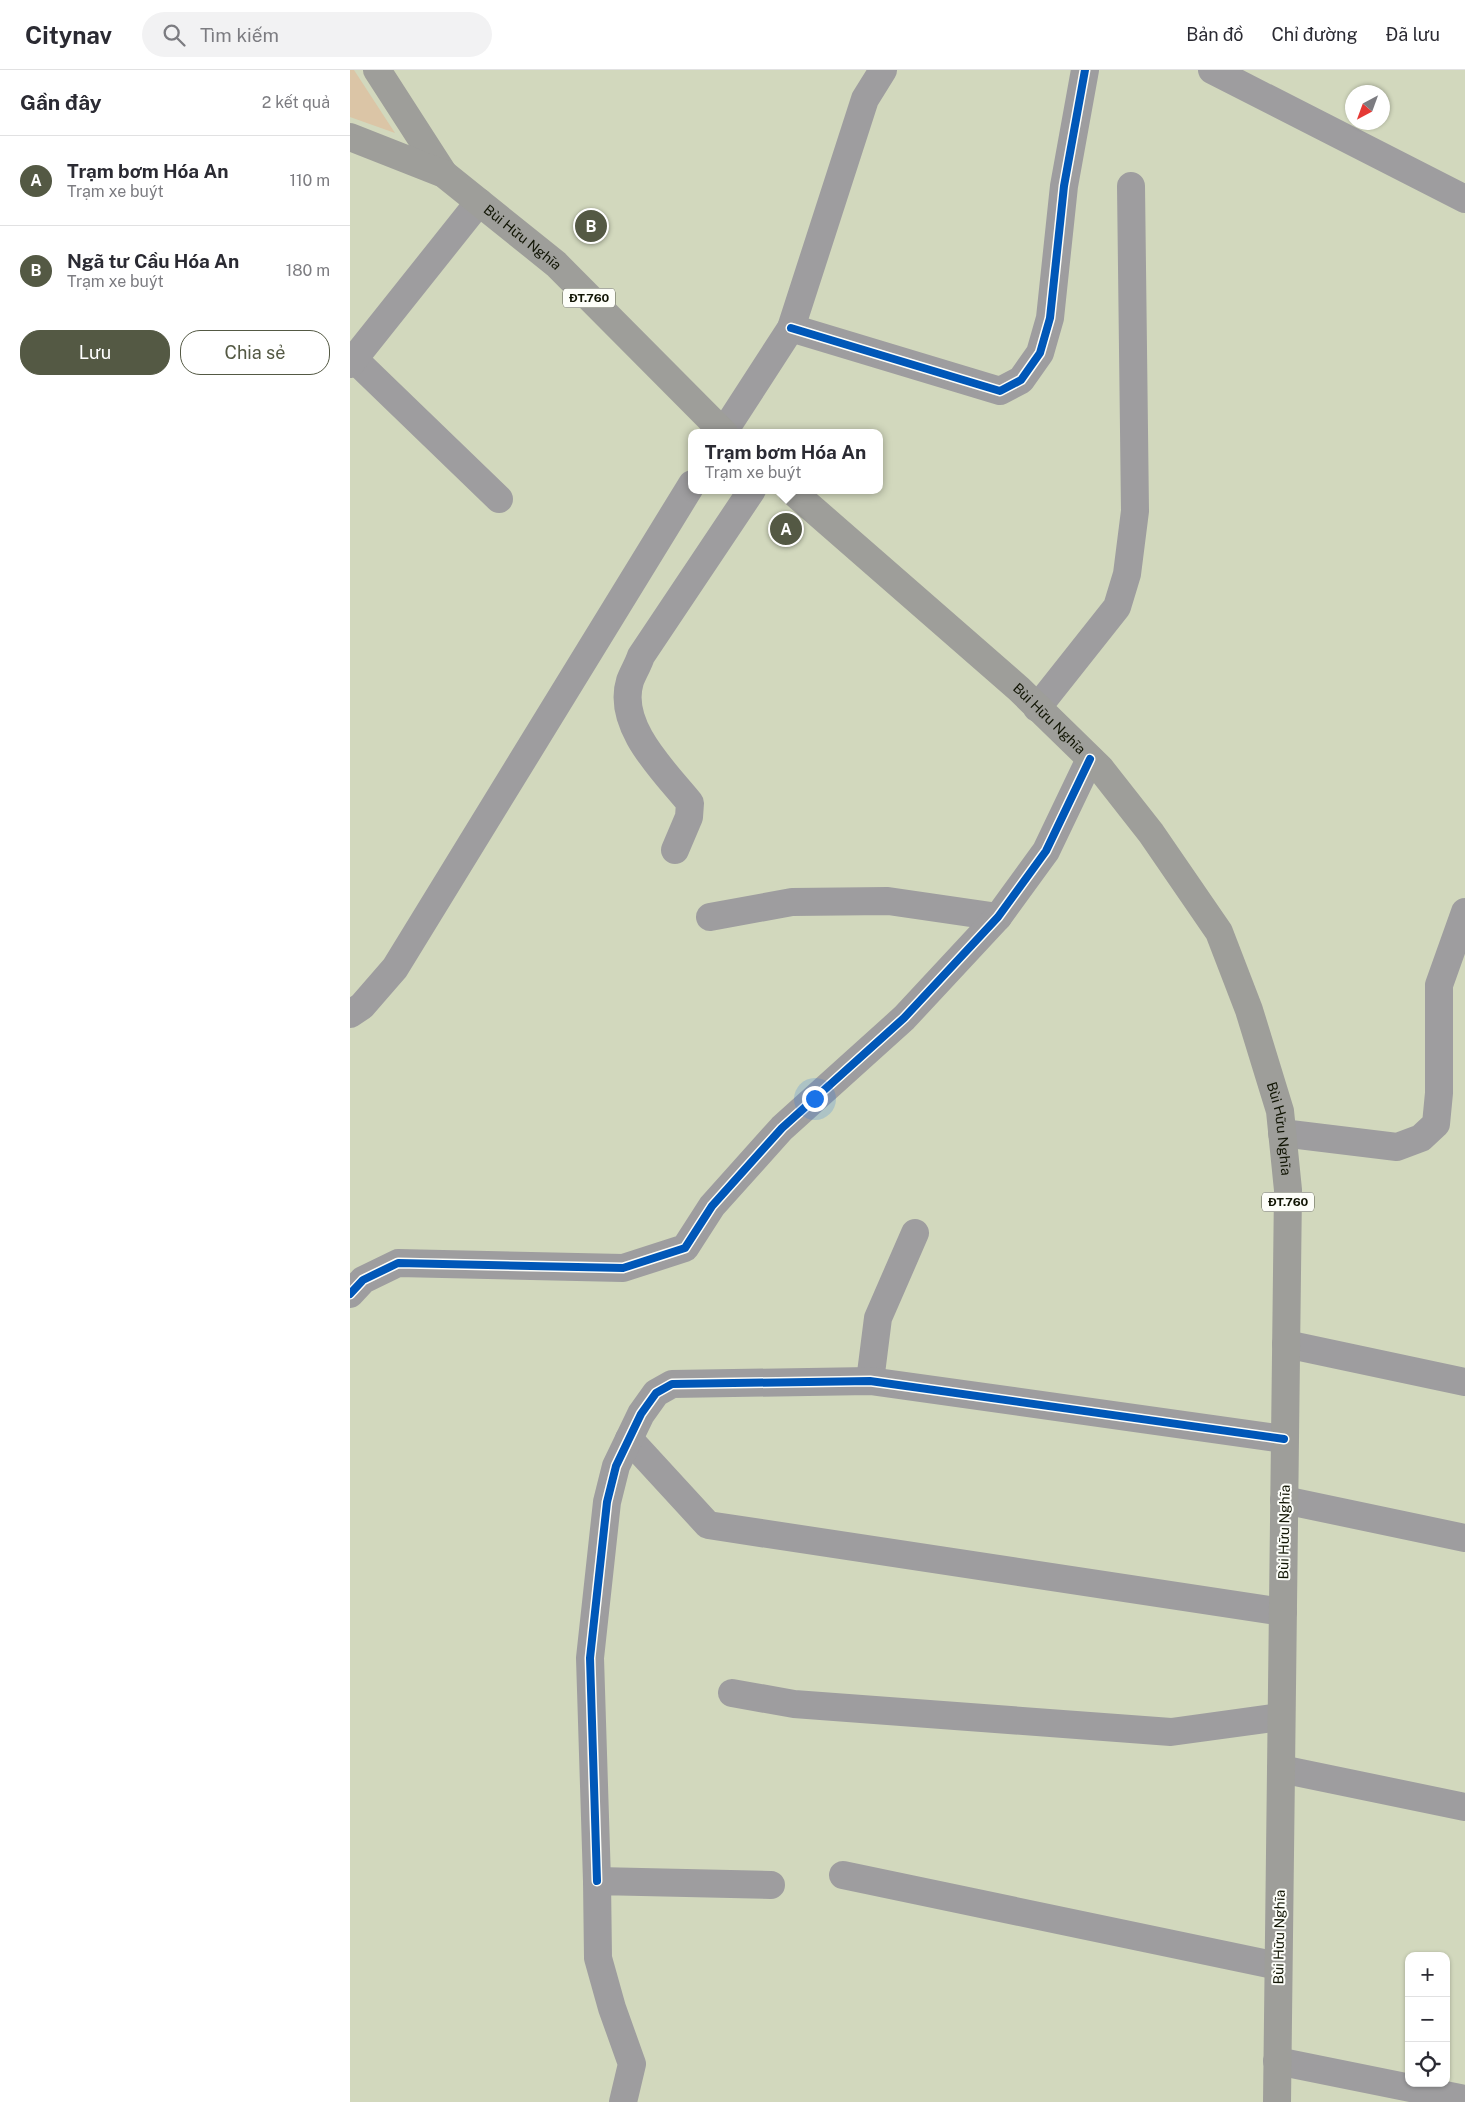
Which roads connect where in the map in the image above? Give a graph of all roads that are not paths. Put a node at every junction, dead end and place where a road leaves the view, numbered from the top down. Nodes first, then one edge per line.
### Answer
1 (377, 70) edge
2 (883, 70) edge
3 (1085, 70) edge
4 (1212, 70) edge
5 (350, 137) edge
6 (444, 174) junction
7 (1131, 186) dead end
8 (1465, 199) edge
9 (479, 202) junction
10 (791, 328) junction
11 (352, 361) edge
12 (720, 429) edge
13 (727, 429) edge
14 (688, 491) edge
15 (749, 494) edge
16 (795, 494) edge
17 (499, 499) dead end
18 (1037, 708) junction
19 (1090, 759) junction
20 (675, 850) dead end
21 (1465, 912) edge
22 (710, 917) dead end
23 (998, 917) junction
24 (350, 1014) edge
25 (1282, 1133) junction
26 (915, 1233) dead end
27 (350, 1294) edge
28 (1286, 1344) junction
29 (870, 1381) junction
30 (1465, 1382) edge
31 (629, 1439) junction
32 (1284, 1439) junction
33 (1284, 1500) junction
34 (1465, 1538) edge
35 (1283, 1612) junction
36 (732, 1693) dead end
37 (1281, 1717) junction
38 (1281, 1769) junction
39 (1465, 1807) edge
40 (843, 1875) dead end
41 (597, 1881) junction
42 (771, 1884) dead end
43 (1278, 1966) junction
44 (1277, 2061) junction
45 (1465, 2099) edge
46 (623, 2102) edge
47 (1277, 2102) edge

1 - 6 main road, ĐT.760
2 - 10 street
3 - 10 street
4 - 8 street
5 - 6 main road, ĐT.760
6 - 9 main road, Bùi Hữu Nghĩa / ĐT.760
7 - 18 street
9 - 11 street
9 - 12 main road, Bùi Hữu Nghĩa / ĐT.760
10 - 13 street
11 - 17 street
14 - 24 street
15 - 20 street
16 - 18 main road, Bùi Hữu Nghĩa / ĐT.760
18 - 19 main road, Bùi Hữu Nghĩa / ĐT.760
19 - 23 street
19 - 25 main road, Bùi Hữu Nghĩa / ĐT.760
21 - 25 street
22 - 23 street
23 - 27 street
25 - 28 main road, Bùi Hữu Nghĩa / ĐT.760
26 - 29 street
28 - 30 street
28 - 32 main road, Bùi Hữu Nghĩa / ĐT.760
29 - 31 street
29 - 32 street
31 - 35 street
31 - 41 street
32 - 33 main road, Bùi Hữu Nghĩa / ĐT.760
33 - 34 street
33 - 35 main road, Bùi Hữu Nghĩa / ĐT.760
35 - 37 main road, Bùi Hữu Nghĩa / ĐT.760
36 - 37 street
37 - 38 main road, Bùi Hữu Nghĩa / ĐT.760
38 - 39 street
38 - 43 main road, Bùi Hữu Nghĩa / ĐT.760
40 - 43 street
41 - 42 street
41 - 46 street
43 - 44 main road, Bùi Hữu Nghĩa / ĐT.760
44 - 45 street
44 - 47 main road, Bùi Hữu Nghĩa / ĐT.760

